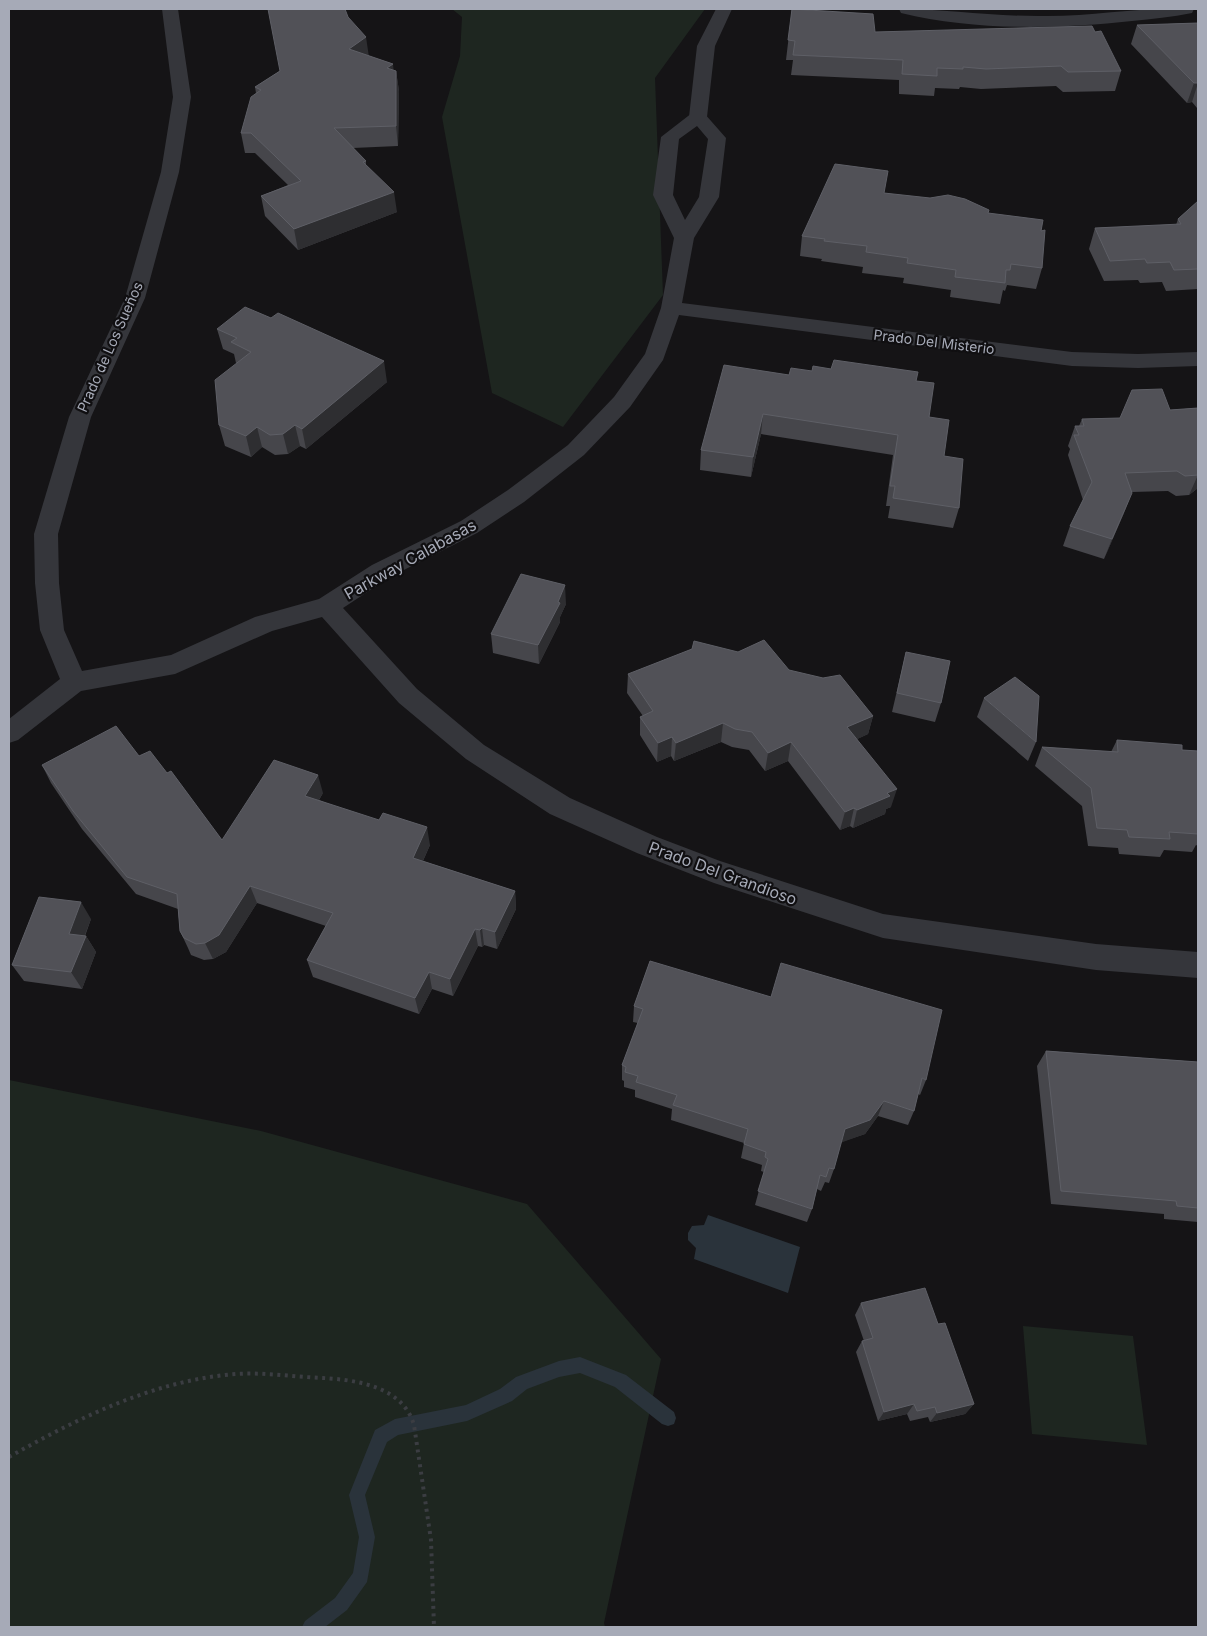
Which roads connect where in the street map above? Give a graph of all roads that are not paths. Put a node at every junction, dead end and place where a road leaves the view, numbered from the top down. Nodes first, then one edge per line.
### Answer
1 (170, 9) edge
2 (724, 9) edge
3 (906, 9) edge
4 (1186, 9) edge
5 (698, 117) junction
6 (684, 238) junction
7 (671, 308) junction
8 (1198, 359) edge
9 (327, 606) junction
10 (74, 682) junction
11 (9, 734) edge
12 (1198, 965) edge

1 - 10 street, Prado de Los Sueños
2 - 5 street
3 - 4 street
5 - 6 street, Parkway Calabasas
5 - 6 street
6 - 7 street, Parkway Calabasas
7 - 8 street, Prado Del Misterio
7 - 9 street, Parkway Calabasas
9 - 10 street, Parkway Calabasas
9 - 12 street, Prado Del Grandioso
10 - 11 street, Parkway Calabasas

